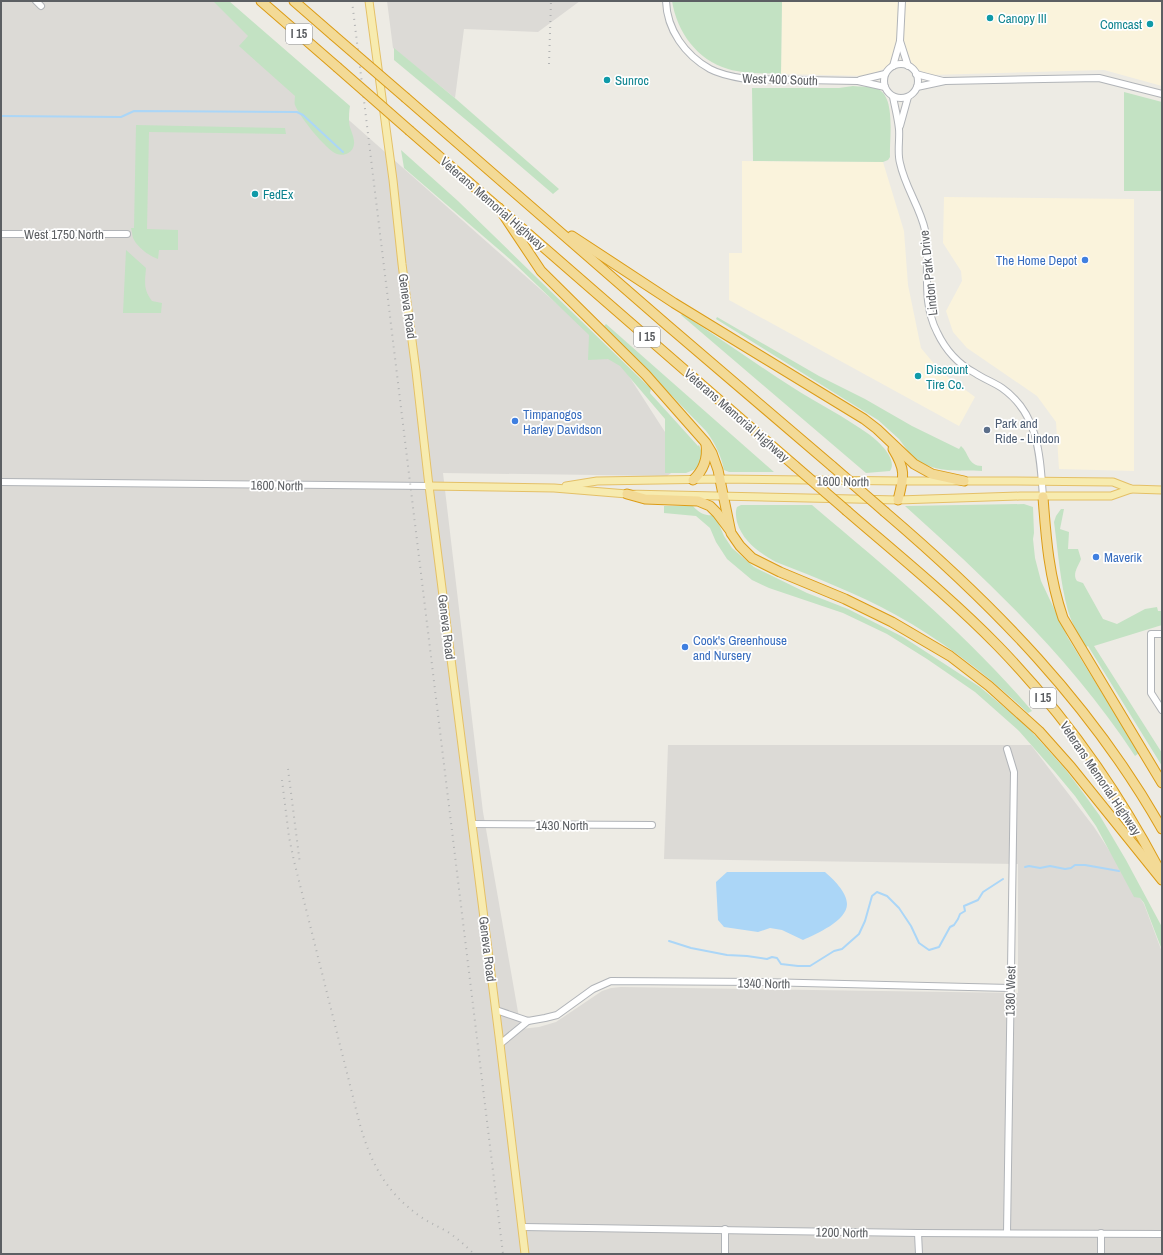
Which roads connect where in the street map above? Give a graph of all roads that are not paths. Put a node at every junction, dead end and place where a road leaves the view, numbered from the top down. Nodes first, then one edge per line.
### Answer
1 (261, 1) edge
2 (294, 1) edge
3 (369, 1) edge
4 (902, 1) edge
5 (666, 4) edge
6 (900, 41) junction
7 (893, 66) junction
8 (908, 66) junction
9 (885, 74) junction
10 (916, 74) junction
11 (858, 81) junction
12 (945, 81) junction
13 (917, 86) junction
14 (885, 87) junction
15 (1162, 94) edge
16 (893, 97) junction
17 (908, 97) junction
18 (899, 129) junction
19 (499, 208) junction
20 (543, 217) junction
21 (1, 234) edge
22 (126, 234) dead end
23 (887, 439) junction
24 (706, 443) junction
25 (720, 479) junction
26 (693, 480) junction
27 (902, 481) junction
28 (964, 481) junction
29 (1042, 481) junction
30 (1, 482) edge
31 (429, 486) junction
32 (554, 488) junction
33 (1131, 489) junction
34 (1162, 490) edge
35 (627, 494) junction
36 (723, 496) junction
37 (1043, 497) junction
38 (898, 500) junction
39 (731, 533) junction
40 (1162, 634) edge
41 (1162, 709) edge
42 (1007, 749) dead end
43 (1162, 783) edge
44 (472, 824) junction
45 (652, 825) dead end
46 (1162, 829) edge
47 (1162, 875) edge
48 (1162, 880) edge
49 (1010, 988) junction
50 (496, 1010) junction
51 (528, 1021) junction
52 (500, 1044) junction
53 (523, 1227) junction
54 (726, 1229) junction
55 (918, 1233) junction
56 (1007, 1233) junction
57 (1101, 1233) junction
58 (1162, 1234) edge
59 (525, 1254) edge
60 (725, 1254) edge
61 (919, 1254) edge
62 (1101, 1254) edge

1 - 19 highway, Veterans Memorial Highway / I 15, bridge
2 - 20 highway, Veterans Memorial Highway / I 15, bridge
3 - 31 main road, Geneva Road
4 - 6 street
5 - 11 street, West 400 South
6 - 7 street
6 - 8 street
7 - 8 street
7 - 9 street
8 - 10 street
9 - 11 street, West 400 South
9 - 14 street
10 - 12 street
10 - 13 street
11 - 14 street, West 400 South
12 - 13 street
12 - 15 street
13 - 17 street
14 - 16 street
16 - 17 street
16 - 18 street, Lindon Park Drive
17 - 18 street, Lindon Park Drive
18 - 29 street, Lindon Park Drive
19 - 24 highway
19 - 47 highway, Veterans Memorial Highway / I 15, bridge
20 - 23 highway
20 - 46 highway, Veterans Memorial Highway / I 15, bridge
21 - 22 street, West 1750 North
23 - 27 highway
23 - 28 highway
24 - 25 highway
24 - 26 highway
25 - 26 main road, 1600 North
25 - 27 main road, 1600 North
25 - 36 highway
26 - 32 main road, 1600 North
27 - 28 main road, 1600 North
27 - 38 highway
28 - 29 main road, 1600 North
29 - 33 main road, 1600 North
29 - 37 street, Lindon Park Drive
30 - 31 street, 1600 North
31 - 32 main road, 1600 North
31 - 44 main road, Geneva Road
32 - 35 main road, 1600 North
33 - 34 main road, 1600 North
33 - 37 main road, 1600 North
35 - 36 main road, 1600 North
35 - 39 highway
36 - 38 main road, 1600 North
36 - 39 highway
37 - 38 main road, 1600 North
37 - 43 highway
39 - 48 highway
40 - 41 street
42 - 49 street, 1380 West
44 - 45 street, 1430 North
44 - 50 main road, Geneva Road
49 - 51 street, 1340 North
49 - 56 street, 1380 West
50 - 51 street
50 - 52 main road, Geneva Road
51 - 52 street
52 - 53 main road, Geneva Road
53 - 54 street, 1200 North
53 - 59 main road, Geneva Road
54 - 55 street, 1200 North
54 - 60 street
55 - 56 street, 1200 North
55 - 61 street
56 - 57 street, 1200 North
57 - 58 street, 1200 North
57 - 62 street

